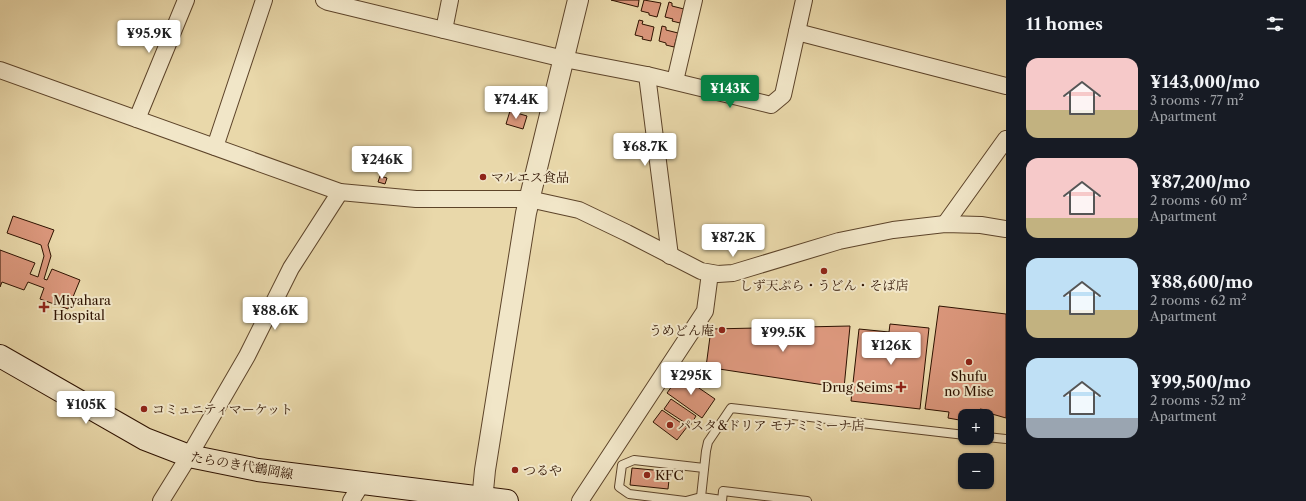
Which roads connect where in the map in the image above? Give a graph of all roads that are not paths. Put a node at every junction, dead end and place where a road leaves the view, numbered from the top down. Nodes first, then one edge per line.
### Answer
1 (186, 0) edge
2 (264, 0) edge
3 (450, 0) edge
4 (578, 0) edge
5 (694, 0) edge
6 (804, 0) edge
7 (327, 1) edge
8 (380, 7) edge
9 (444, 30) junction
10 (797, 32) junction
11 (564, 59) junction
12 (0, 70) edge
13 (647, 75) junction
14 (675, 82) junction
15 (1006, 86) edge
16 (136, 119) junction
17 (1006, 140) edge
18 (215, 147) junction
19 (340, 192) junction
20 (529, 199) junction
21 (945, 224) junction
22 (1006, 229) edge
23 (670, 256) junction
24 (710, 273) junction
25 (0, 356) edge
26 (958, 434) edge
27 (994, 438) edge
28 (1006, 439) edge
29 (190, 456) junction
30 (704, 468) junction
31 (357, 492) edge
32 (700, 497) junction
33 (482, 499) edge
34 (722, 500) edge
35 (161, 501) edge
36 (507, 501) edge
37 (580, 501) edge
38 (686, 501) edge
39 (806, 501) edge

1 - 16 street
2 - 18 street
3 - 9 street
4 - 11 street
5 - 14 street
6 - 10 street
7 - 8 street
8 - 9 street
9 - 11 street
10 - 14 street
10 - 15 street
11 - 13 street
11 - 20 street
12 - 16 street
13 - 14 street
13 - 23 street
16 - 18 street
17 - 21 street
18 - 19 street
19 - 20 street
19 - 29 street
20 - 23 street
20 - 33 street
21 - 22 street
21 - 24 street
23 - 24 street
24 - 37 street
25 - 29 main road, たらのき代鶴岡線
26 - 30 lane
27 - 28 lane
29 - 31 main road, たらのき代鶴岡線
29 - 35 street
30 - 32 lane
30 - 38 lane
31 - 33 main road, たらのき代鶴岡線
32 - 34 lane
32 - 38 lane
33 - 36 main road, たらのき代鶴岡線
34 - 39 lane

